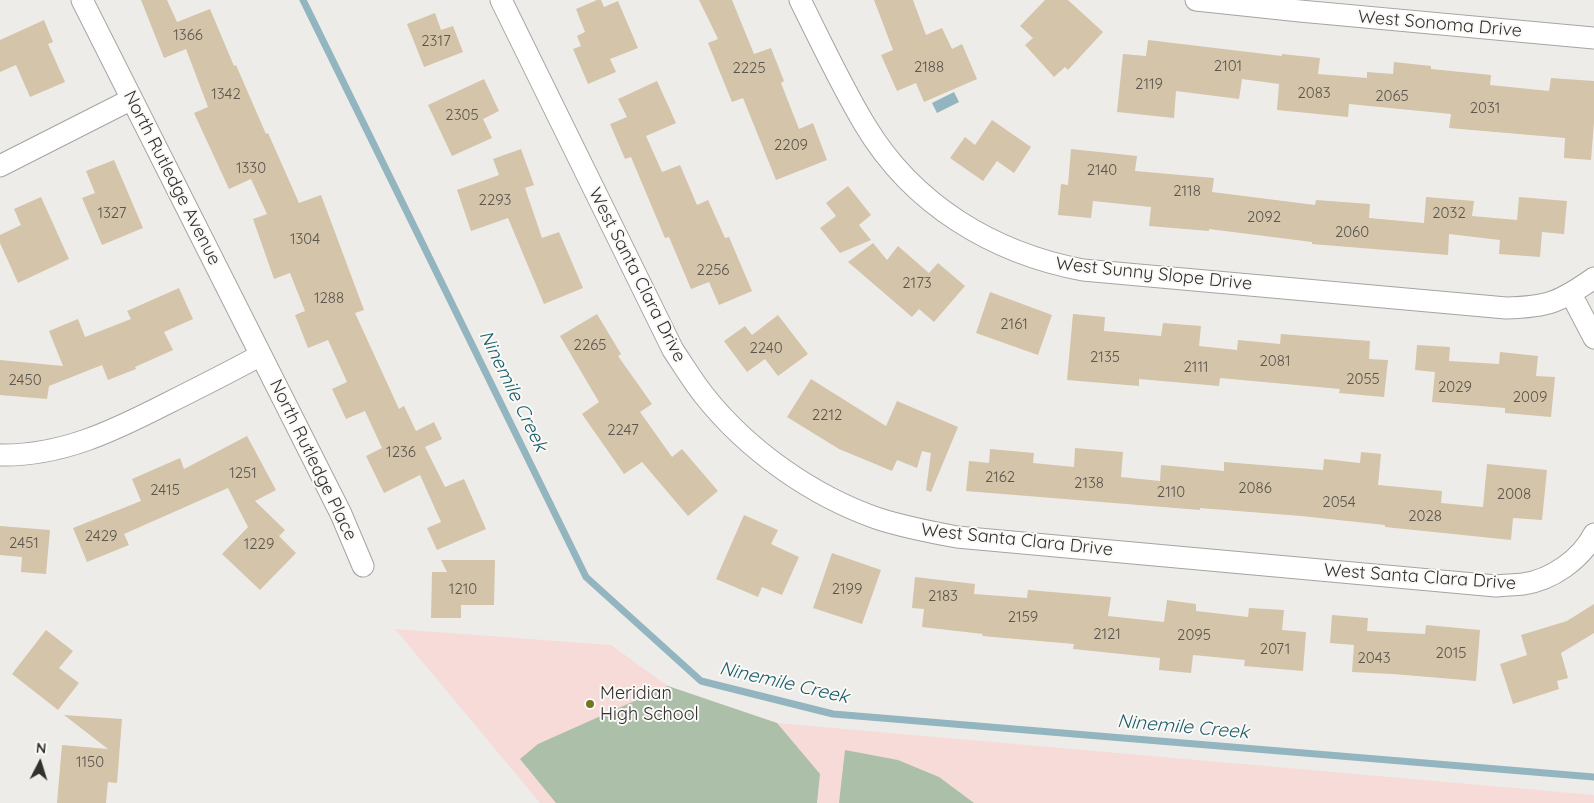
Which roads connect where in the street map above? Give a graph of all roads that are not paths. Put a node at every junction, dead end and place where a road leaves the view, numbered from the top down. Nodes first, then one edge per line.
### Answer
1 (82, 0) edge
2 (501, 0) edge
3 (800, 0) edge
4 (1196, 0) edge
5 (1301, 6) edge
6 (1594, 38) edge
7 (132, 99) junction
8 (0, 166) edge
9 (1594, 278) edge
10 (1571, 294) junction
11 (1594, 338) edge
12 (261, 356) junction
13 (0, 455) edge
14 (1594, 534) edge
15 (363, 566) dead end

1 - 7 street, North Rutledge Avenue
2 - 14 street, West Santa Clara Drive
3 - 10 street, West Sunny Slope Drive
4 - 5 street, West Sonoma Drive
5 - 6 street, West Sonoma Drive
7 - 8 street
7 - 12 street, North Rutledge Avenue
9 - 10 street, West Sunny Slope Drive
10 - 11 street
12 - 13 street
12 - 15 street, North Rutledge Place

